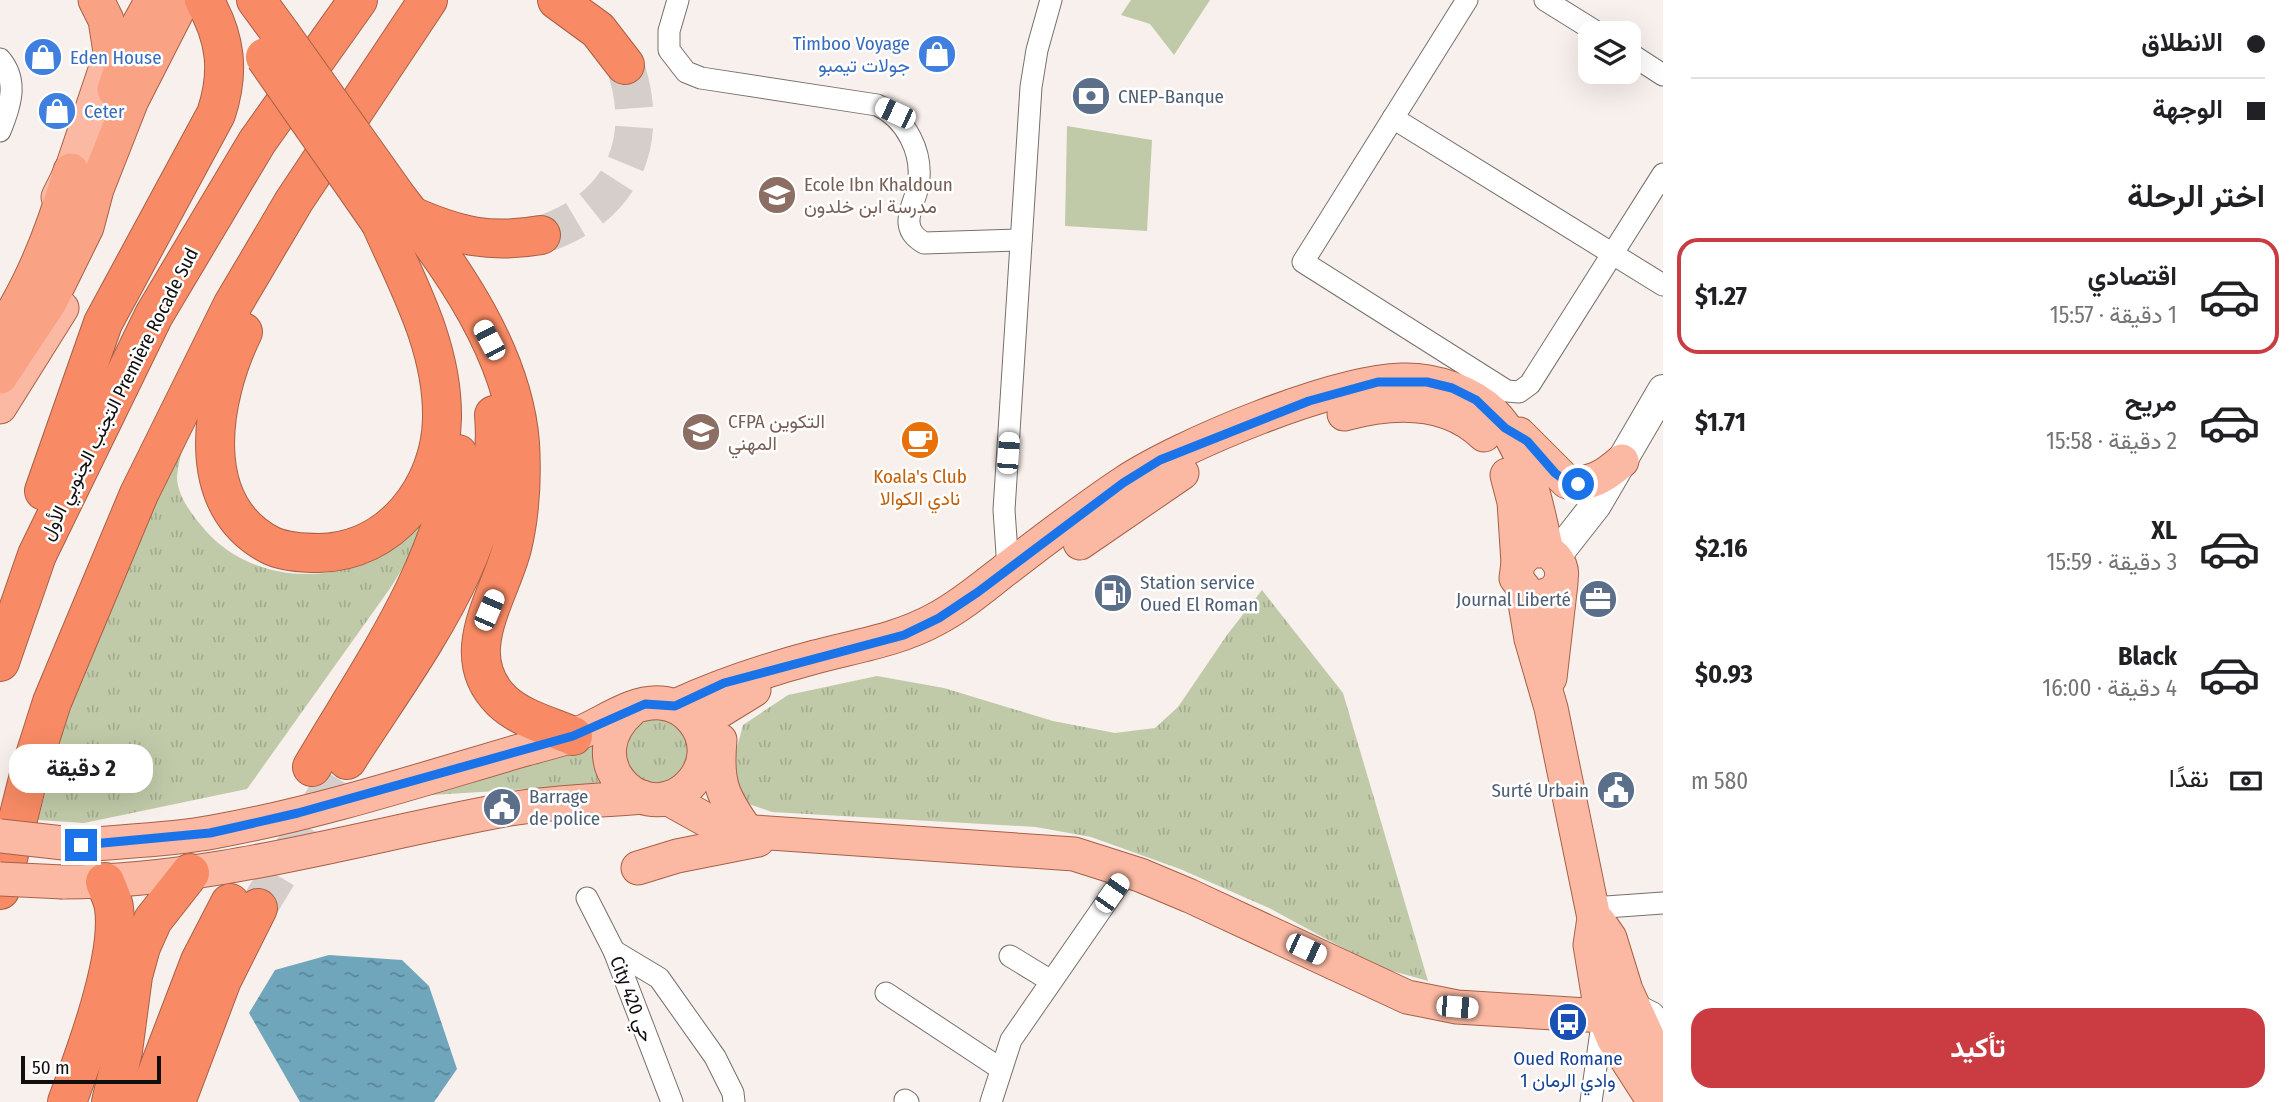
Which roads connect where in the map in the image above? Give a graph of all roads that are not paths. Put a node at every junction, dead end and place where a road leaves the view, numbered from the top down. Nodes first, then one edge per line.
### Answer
1 (96, 0) edge
2 (136, 0) edge
3 (153, 0) edge
4 (182, 0) edge
5 (204, 0) edge
6 (223, 0) edge
7 (256, 0) edge
8 (358, 0) edge
9 (428, 0) edge
10 (455, 0) edge
11 (557, 0) edge
12 (678, 0) edge
13 (1051, 0) edge
14 (1467, 0) edge
15 (1545, 0) edge
16 (1579, 21) edge
17 (273, 46) junction
18 (111, 52) junction
19 (0, 59) edge
20 (1641, 61) edge
21 (625, 65) tunnel mouth
22 (1663, 75) edge
23 (371, 83) junction
24 (1393, 118) junction
25 (0, 131) edge
26 (1663, 174) edge
27 (84, 180) junction
28 (294, 201) junction
29 (397, 213) junction
30 (86, 227) junction
31 (541, 235) tunnel mouth
32 (1021, 240) junction
33 (1612, 253) junction
34 (1663, 285) edge
35 (464, 295) junction
36 (0, 303) edge
37 (0, 334) edge
38 (0, 376) edge
39 (1663, 390) edge
40 (0, 407) edge
41 (1505, 428) junction
42 (1622, 461) junction
43 (1008, 568) junction
44 (1541, 569) junction
45 (0, 662) edge
46 (736, 700) junction
47 (631, 710) junction
48 (686, 715) junction
49 (573, 736) junction
50 (654, 797) junction
51 (746, 830) junction
52 (0, 836) edge
53 (798, 837) junction
54 (638, 868) dead end
55 (1128, 871) junction
56 (190, 873) junction
57 (0, 878) edge
58 (105, 882) junction
59 (0, 890) edge
60 (587, 898) dead end
61 (1660, 898) edge
62 (1593, 913) junction
63 (614, 951) junction
64 (1010, 956) dead end
65 (1051, 981) junction
66 (886, 993) dead end
67 (1643, 1014) edge
68 (1002, 1069) junction
69 (1663, 1070) edge
70 (67, 1102) edge
71 (111, 1102) edge
72 (146, 1102) edge
73 (176, 1102) edge
74 (672, 1102) edge
75 (734, 1102) edge
76 (991, 1102) edge
77 (1591, 1102) edge
78 (1654, 1102) edge

1 - 18 highway
2 - 18 highway
3 - 27 highway
4 - 27 highway
5 - 45 highway
6 - 17 highway
7 - 17 highway
8 - 45 highway, التجنب الجنوبي الأول Première Rocade Sud
9 - 23 highway
10 - 23 highway
11 - 21 highway
12 - 32 street
13 - 32 street
14 - 24 street
15 - 16 street
17 - 29 highway, bridge
18 - 27 main road
19 - 25 street
20 - 22 street
23 - 28 highway
24 - 33 street
24 - 33 street
26 - 33 street
27 - 30 highway
27 - 36 main road
27 - 37 highway
28 - 29 highway
28 - 59 highway
29 - 31 highway
29 - 35 highway
29 - 35 highway
30 - 38 highway
30 - 40 main road
32 - 43 street
33 - 34 street
35 - 49 highway
39 - 42 main road
41 - 42 main road
41 - 43 main road
41 - 44 main road
42 - 44 main road
43 - 48 main road
44 - 46 main road
44 - 62 main road
46 - 48 main road
46 - 51 main road
47 - 48 main road
47 - 49 main road
47 - 50 main road
48 - 50 main road
49 - 52 main road, bridge
50 - 51 main road
50 - 56 main road
51 - 53 main road
53 - 54 main road
53 - 55 main road
55 - 65 street
55 - 67 main road
56 - 58 main road
56 - 71 highway
57 - 58 main road, bridge
58 - 70 highway
60 - 63 street, City 420 حي
61 - 62 street
62 - 67 main road
63 - 74 street, City 420 حي
63 - 75 street
64 - 65 street
65 - 68 street
66 - 68 street
67 - 69 main road
67 - 77 street
67 - 78 main road
68 - 76 street
72 - 73 highway

